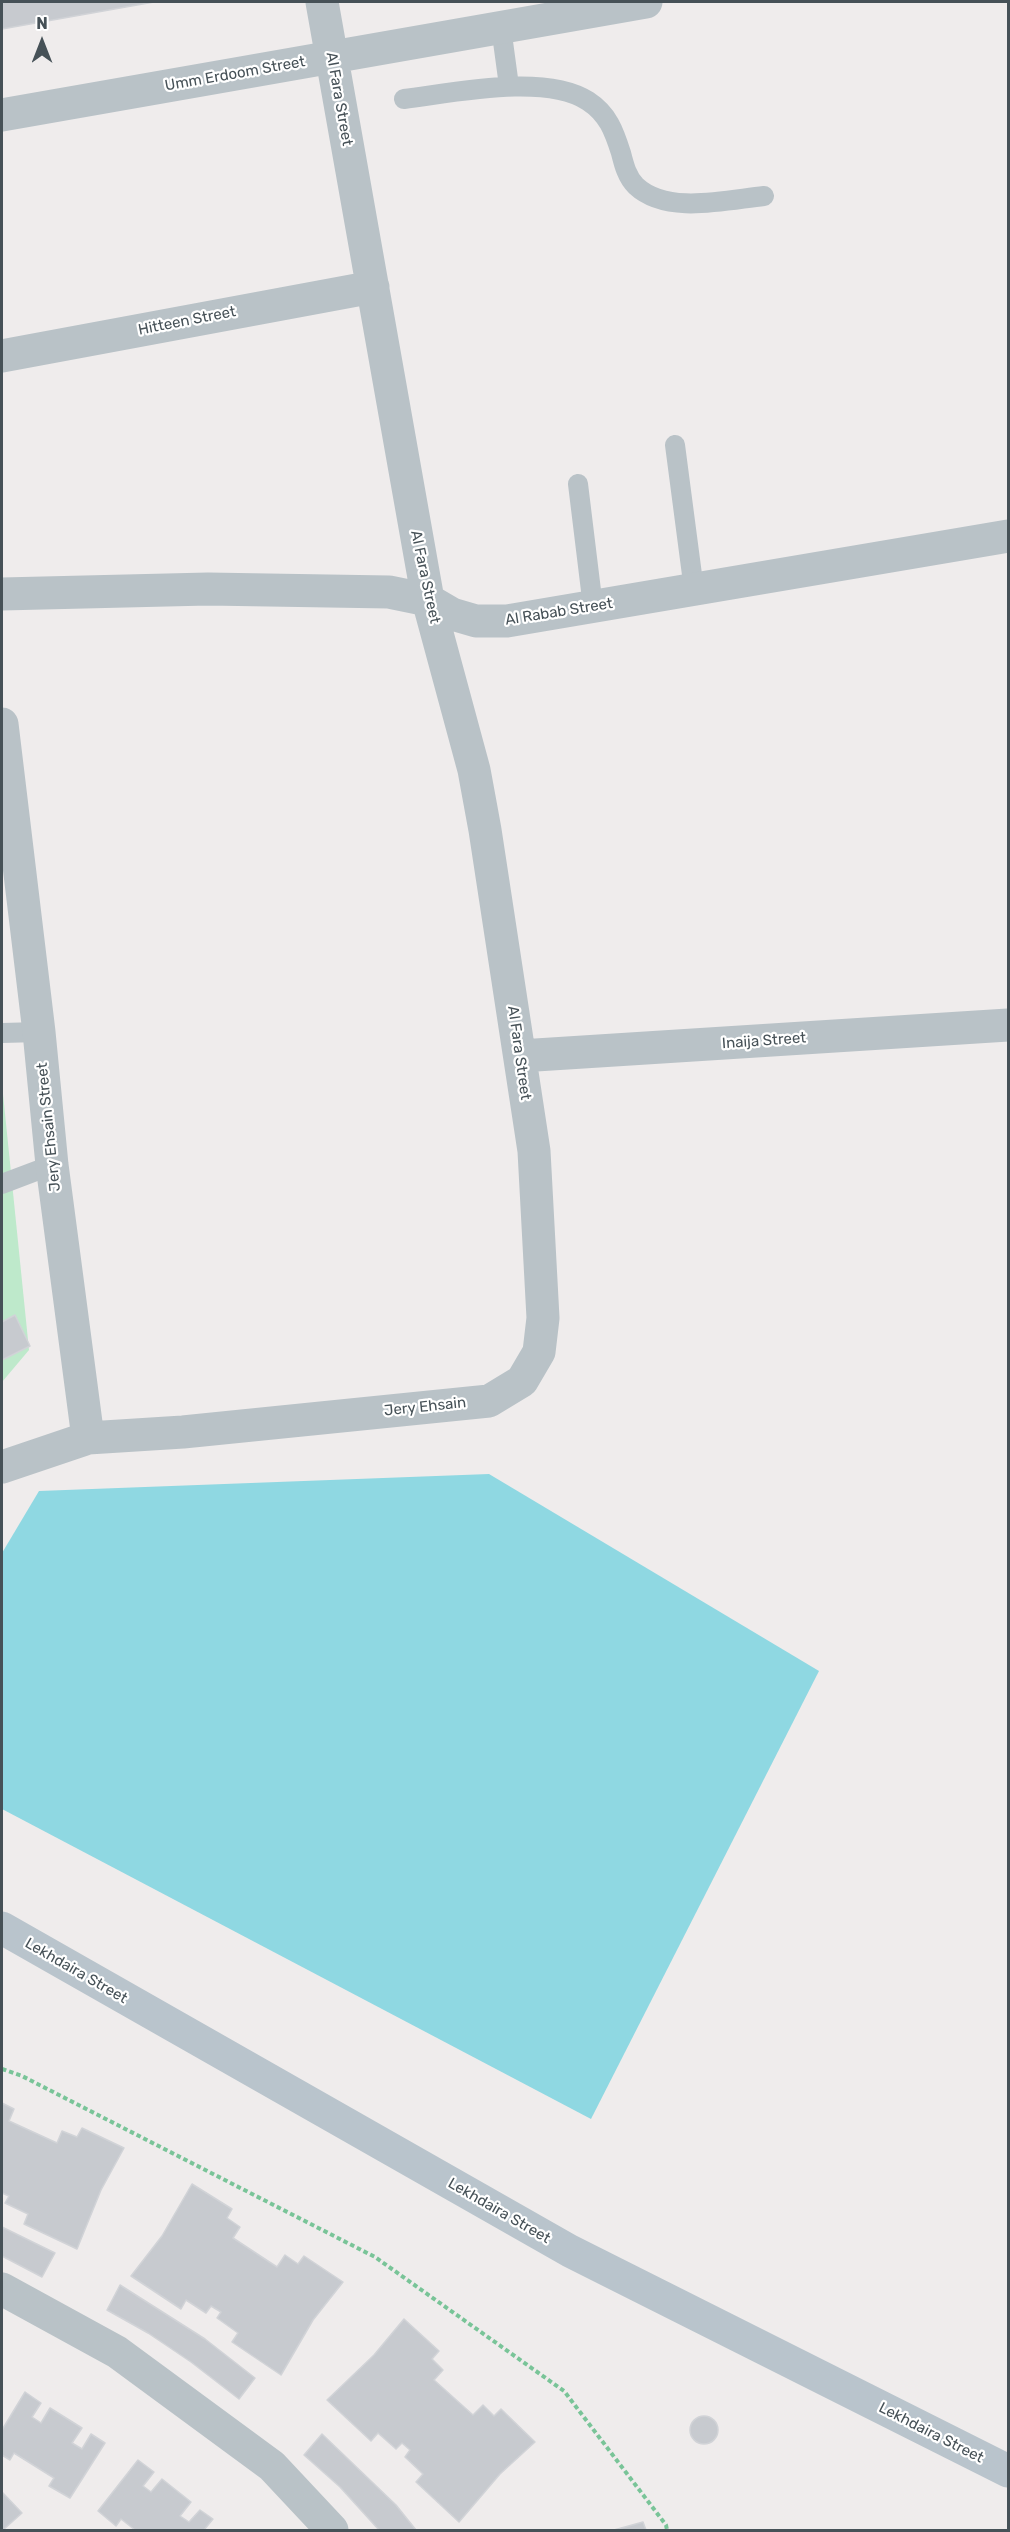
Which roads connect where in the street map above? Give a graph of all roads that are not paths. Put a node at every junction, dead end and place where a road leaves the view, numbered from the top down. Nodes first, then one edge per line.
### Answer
1 (322, 2) edge
2 (646, 2) edge
3 (501, 27) junction
4 (332, 57) junction
5 (509, 86) junction
6 (404, 99) dead end
7 (2, 115) edge
8 (764, 196) dead end
9 (373, 287) junction
10 (2, 356) edge
11 (675, 445) dead end
12 (578, 484) dead end
13 (1008, 536) edge
14 (694, 590) junction
15 (2, 594) edge
16 (428, 600) junction
17 (593, 607) junction
18 (2, 724) edge
19 (1008, 1025) edge
20 (39, 1032) junction
21 (2, 1033) edge
22 (520, 1056) junction
23 (534, 1151) joint
24 (52, 1165) junction
25 (2, 1184) edge
26 (88, 1438) junction
27 (2, 1467) edge
28 (2, 1928) edge
29 (2, 2289) edge
30 (1008, 2471) edge
31 (332, 2530) edge

1 - 4 street, Al Fara Street
2 - 3 street, Umm Erdoom Street
3 - 4 street, Umm Erdoom Street
3 - 5 lane
4 - 7 street, Umm Erdoom Street
4 - 9 street, Al Fara Street
5 - 6 lane
5 - 8 lane
9 - 10 street, Hitteen Street
9 - 16 street, Al Fara Street
11 - 14 lane
12 - 17 lane
13 - 14 street, Al Rabab Street
14 - 17 street, Al Rabab Street
15 - 16 street, Al Rabab Street
16 - 17 street, Al Rabab Street
16 - 22 street, Al Fara Street
18 - 20 street, Jery Ehsain Street
19 - 22 street, Inaija Street
20 - 21 lane
20 - 24 street, Jery Ehsain Street
22 - 23 street, Al Fara Street
23 - 26 street, Jery Ehsain
24 - 25 lane
24 - 26 street, Jery Ehsain Street
26 - 27 street
28 - 30 street, Lekhdaira Street
29 - 31 street

